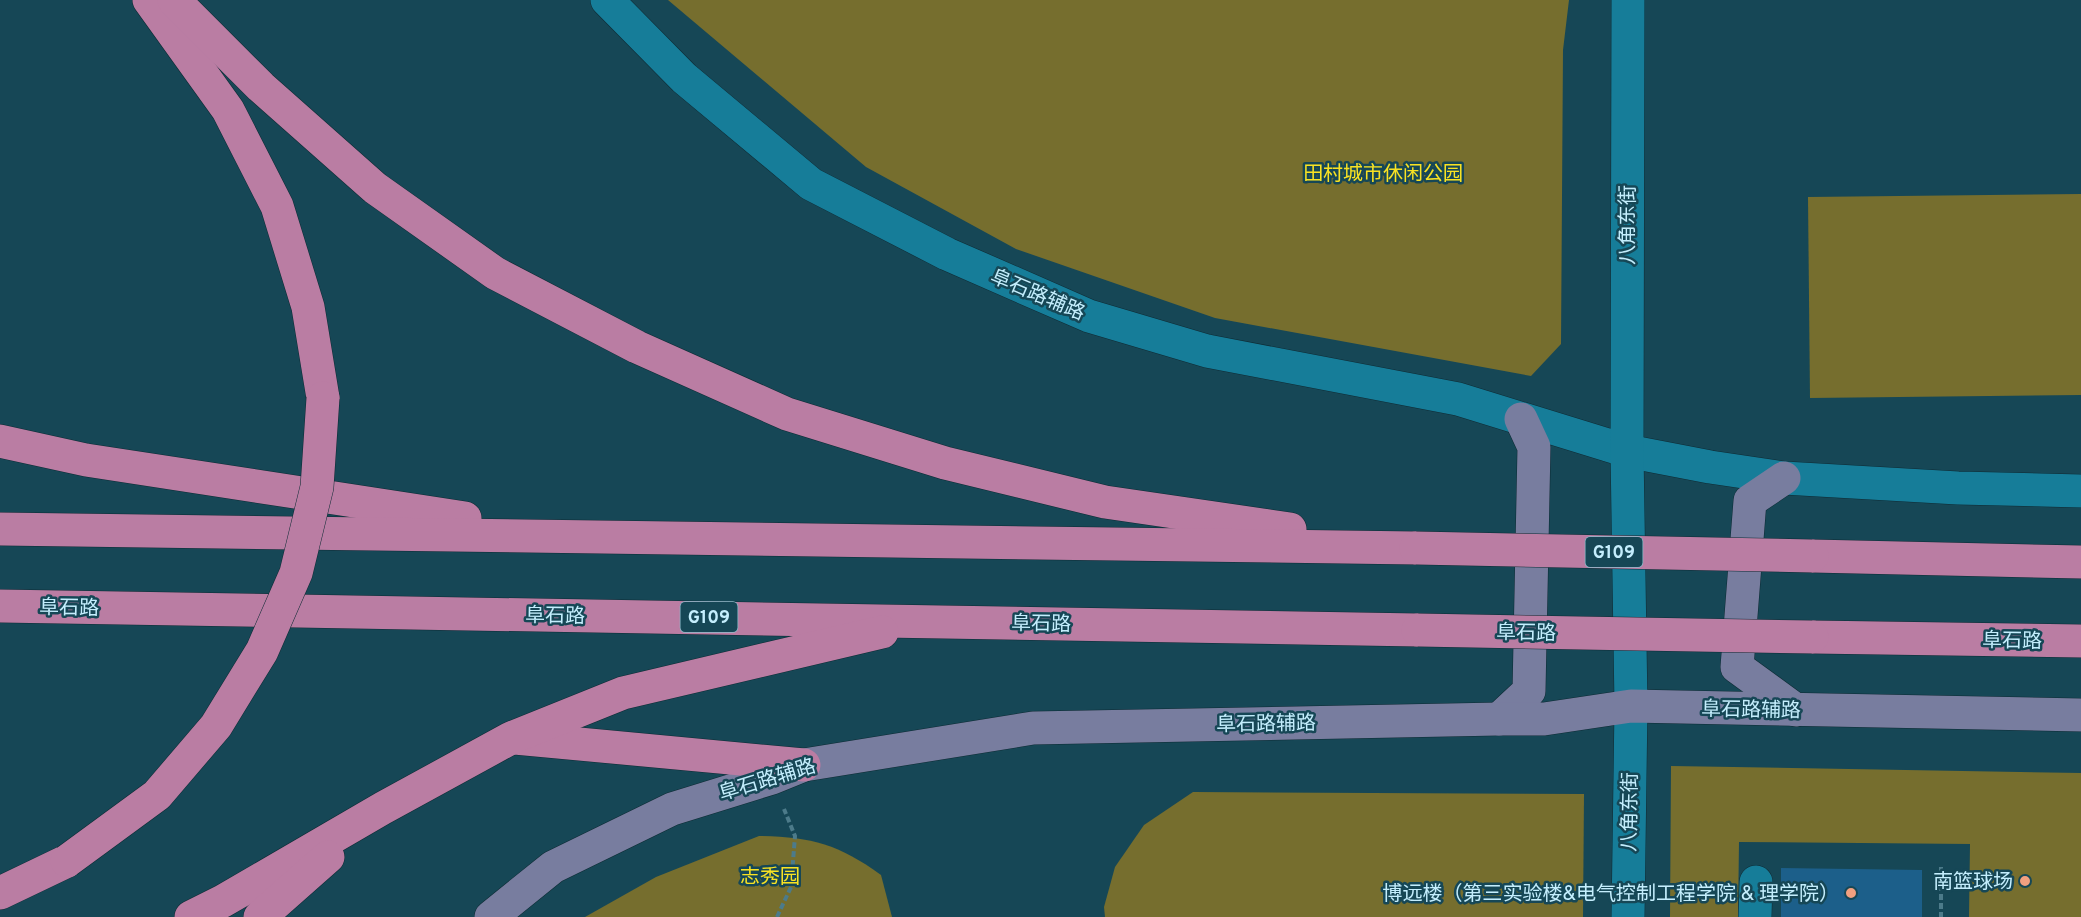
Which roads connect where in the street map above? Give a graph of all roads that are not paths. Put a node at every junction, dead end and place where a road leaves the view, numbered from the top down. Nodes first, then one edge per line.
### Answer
1 (149, 0) edge
2 (174, 0) edge
3 (607, 0) edge
4 (1628, 0) edge
5 (1521, 419) junction
6 (0, 441) edge
7 (1627, 451) junction
8 (1784, 478) junction
9 (2081, 491) edge
10 (0, 529) edge
11 (583, 537) junction
12 (1416, 548) junction
13 (2081, 562) edge
14 (0, 606) edge
15 (931, 621) junction
16 (2081, 641) edge
17 (1630, 706) junction
18 (1796, 710) junction
19 (2081, 715) edge
20 (1498, 719) junction
21 (511, 738) junction
22 (804, 765) junction
23 (383, 808) junction
24 (1756, 882) dead end
25 (0, 893) edge
26 (191, 917) edge
27 (260, 917) edge
28 (490, 917) edge
29 (1628, 917) edge
30 (1755, 917) edge

1 - 25 highway, bridge
2 - 12 highway
3 - 5 street, 阜石路辅路
4 - 7 street, 八角东街
5 - 7 street, 阜石路辅路
5 - 20 main road
6 - 11 highway
7 - 8 street, 阜石路辅路
7 - 17 street, 八角东街
8 - 9 street, 阜石路辅路
8 - 18 main road
10 - 11 highway, G109
11 - 12 highway, G109
12 - 13 highway, G109, bridge
14 - 15 highway, 阜石路 / G109
15 - 16 highway, 阜石路 / G109, bridge
15 - 21 highway
17 - 18 main road, 阜石路辅路
17 - 20 main road, 阜石路辅路
17 - 29 street, 八角东街
18 - 19 main road, 阜石路辅路
20 - 22 main road, 阜石路辅路
21 - 22 highway
21 - 23 highway
22 - 28 main road, 阜石路辅路
23 - 26 highway
23 - 27 highway
24 - 30 street

